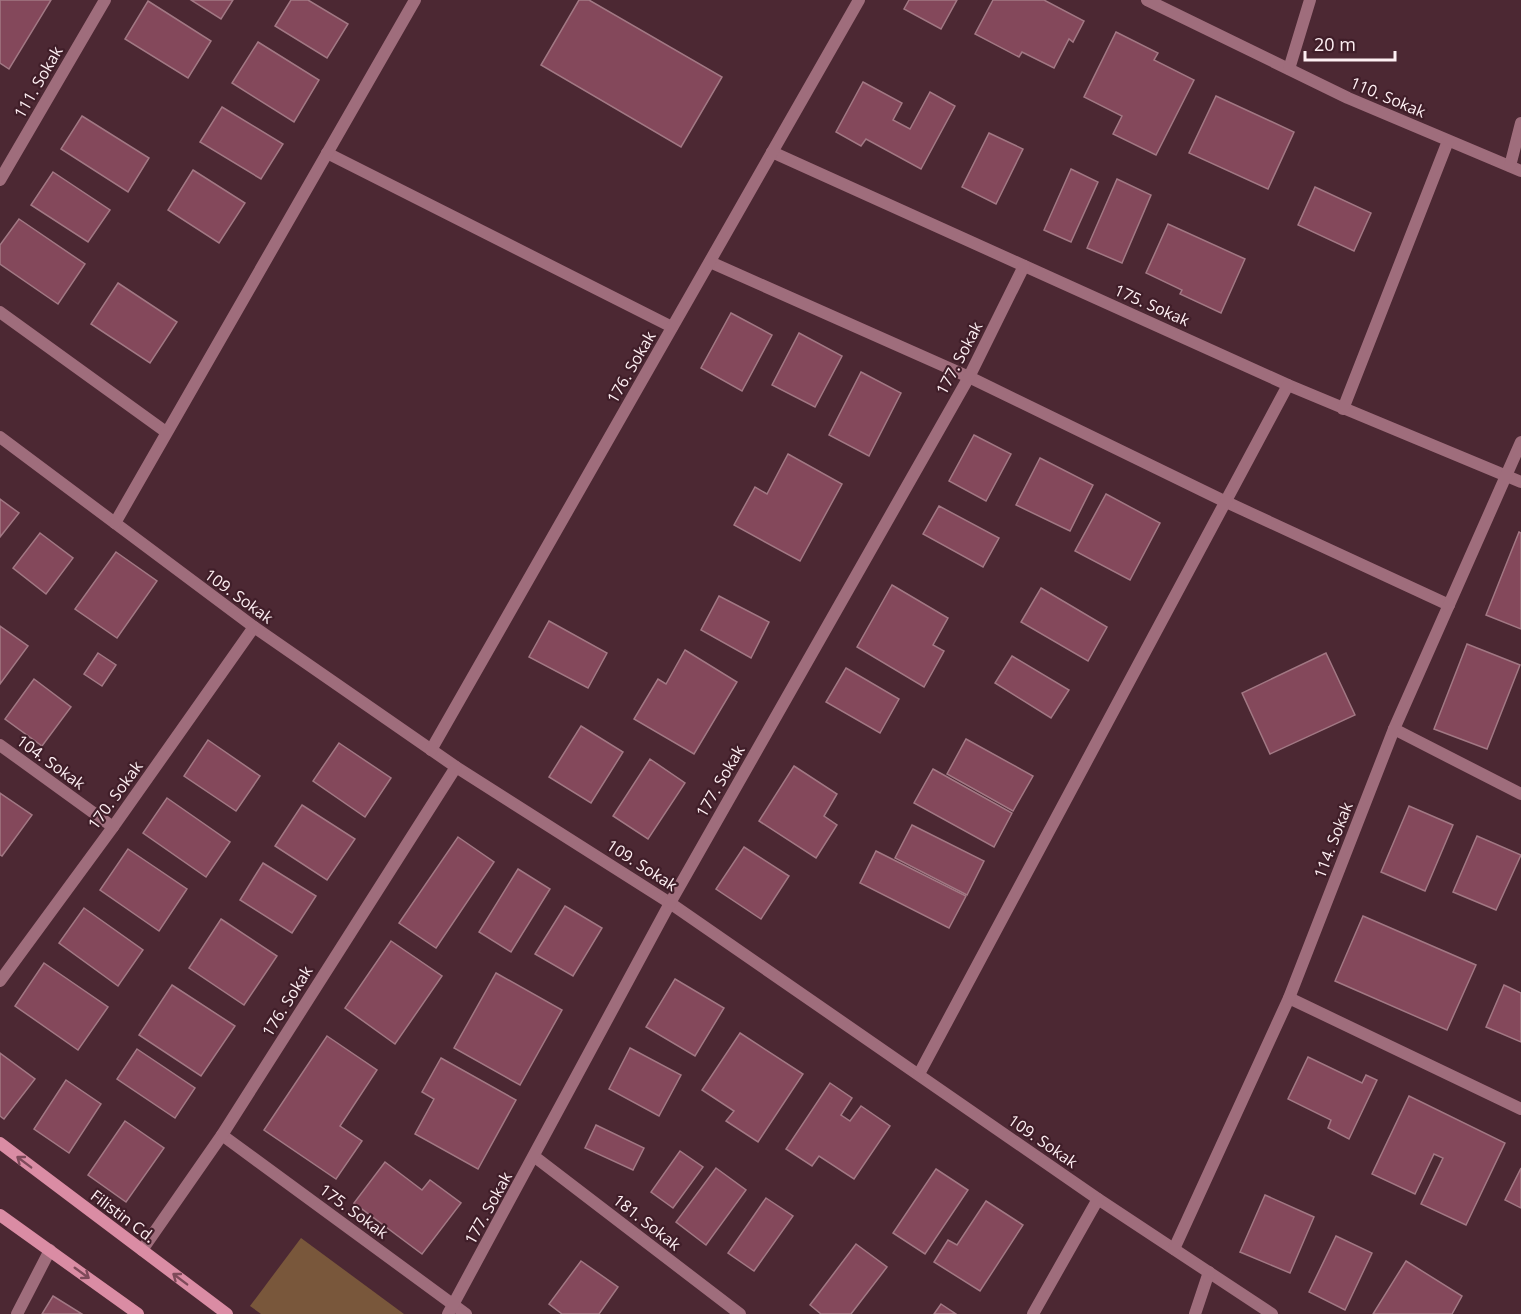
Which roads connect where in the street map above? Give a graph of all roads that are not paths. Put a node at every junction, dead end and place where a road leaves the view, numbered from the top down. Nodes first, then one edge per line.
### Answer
1 (105, 0) edge
2 (416, 0) edge
3 (859, 0) edge
4 (1147, 0) edge
5 (1310, 0) edge
6 (1289, 69) junction
7 (1521, 123) edge
8 (1448, 141) junction
9 (772, 152) junction
10 (327, 153) junction
11 (1515, 169) edge
12 (0, 180) edge
13 (710, 262) junction
14 (1024, 266) junction
15 (0, 312) edge
16 (672, 327) junction
17 (969, 377) junction
18 (1288, 385) junction
19 (1343, 409) junction
20 (166, 432) junction
21 (0, 437) edge
22 (1521, 442) edge
23 (1507, 477) junction
24 (1521, 482) edge
25 (1224, 501) junction
26 (115, 523) junction
27 (1449, 605) junction
28 (254, 627) junction
29 (1394, 729) junction
30 (0, 745) edge
31 (431, 750) junction
32 (456, 767) junction
33 (1521, 794) edge
34 (113, 827) junction
35 (670, 903) junction
36 (0, 981) edge
37 (1289, 998) junction
38 (919, 1074) junction
39 (1521, 1109) edge
40 (222, 1135) junction
41 (0, 1143) edge
42 (535, 1156) junction
43 (1098, 1198) junction
44 (0, 1215) edge
45 (1174, 1249) junction
46 (50, 1250) junction
47 (142, 1250) junction
48 (1209, 1272) junction
49 (451, 1309) edge
50 (17, 1314) edge
51 (138, 1314) edge
52 (227, 1314) edge
53 (466, 1314) edge
54 (740, 1314) edge
55 (1033, 1314) edge
56 (1195, 1314) edge
57 (1272, 1314) edge

1 - 12 street, 111. Sokak
2 - 10 street
3 - 9 street, 176. Sokak
4 - 6 street, 110. Sokak
5 - 6 street
6 - 8 street, 110. Sokak
7 - 11 street
8 - 11 street, 110. Sokak
8 - 19 street
9 - 13 street, 176. Sokak
9 - 14 street, 175. Sokak
10 - 16 street
10 - 20 street
13 - 16 street, 176. Sokak
13 - 17 street
14 - 17 street, 177. Sokak
14 - 18 street, 175. Sokak
15 - 20 street
16 - 31 street, 176. Sokak
17 - 25 street
17 - 35 street, 177. Sokak
18 - 19 street, 175. Sokak
18 - 25 street
19 - 23 street, 175. Sokak
20 - 26 street
21 - 26 street, 109. Sokak
22 - 23 street, 114. Sokak
23 - 24 street, 175. Sokak
23 - 27 street, 114. Sokak
25 - 27 street
25 - 38 street
26 - 28 street, 109. Sokak
27 - 29 street, 114. Sokak
28 - 31 street, 109. Sokak
28 - 34 street, 170. Sokak
29 - 33 street
29 - 37 street, 114. Sokak
30 - 34 street, 104. Sokak
31 - 32 street, 109. Sokak
32 - 35 street, 109. Sokak
32 - 40 street, 176. Sokak
34 - 36 street, 170. Sokak
35 - 38 street, 109. Sokak
35 - 42 street, 177. Sokak
37 - 39 street
37 - 45 street, 114. Sokak
38 - 43 street, 109. Sokak
40 - 47 street, 176. Sokak
40 - 49 street, 175. Sokak
47 -> 41 main road, Filistin Cd.
42 - 49 street, 177. Sokak
42 - 54 street, 181. Sokak
43 - 45 street, 109. Sokak
43 - 55 street
44 - 46 main road
45 - 48 street, 109. Sokak
46 - 50 street
46 -> 51 main road
52 -> 47 main road, Filistin Cd.
48 - 56 street
48 - 57 street, 109. Sokak
49 - 53 street, 175. Sokak

